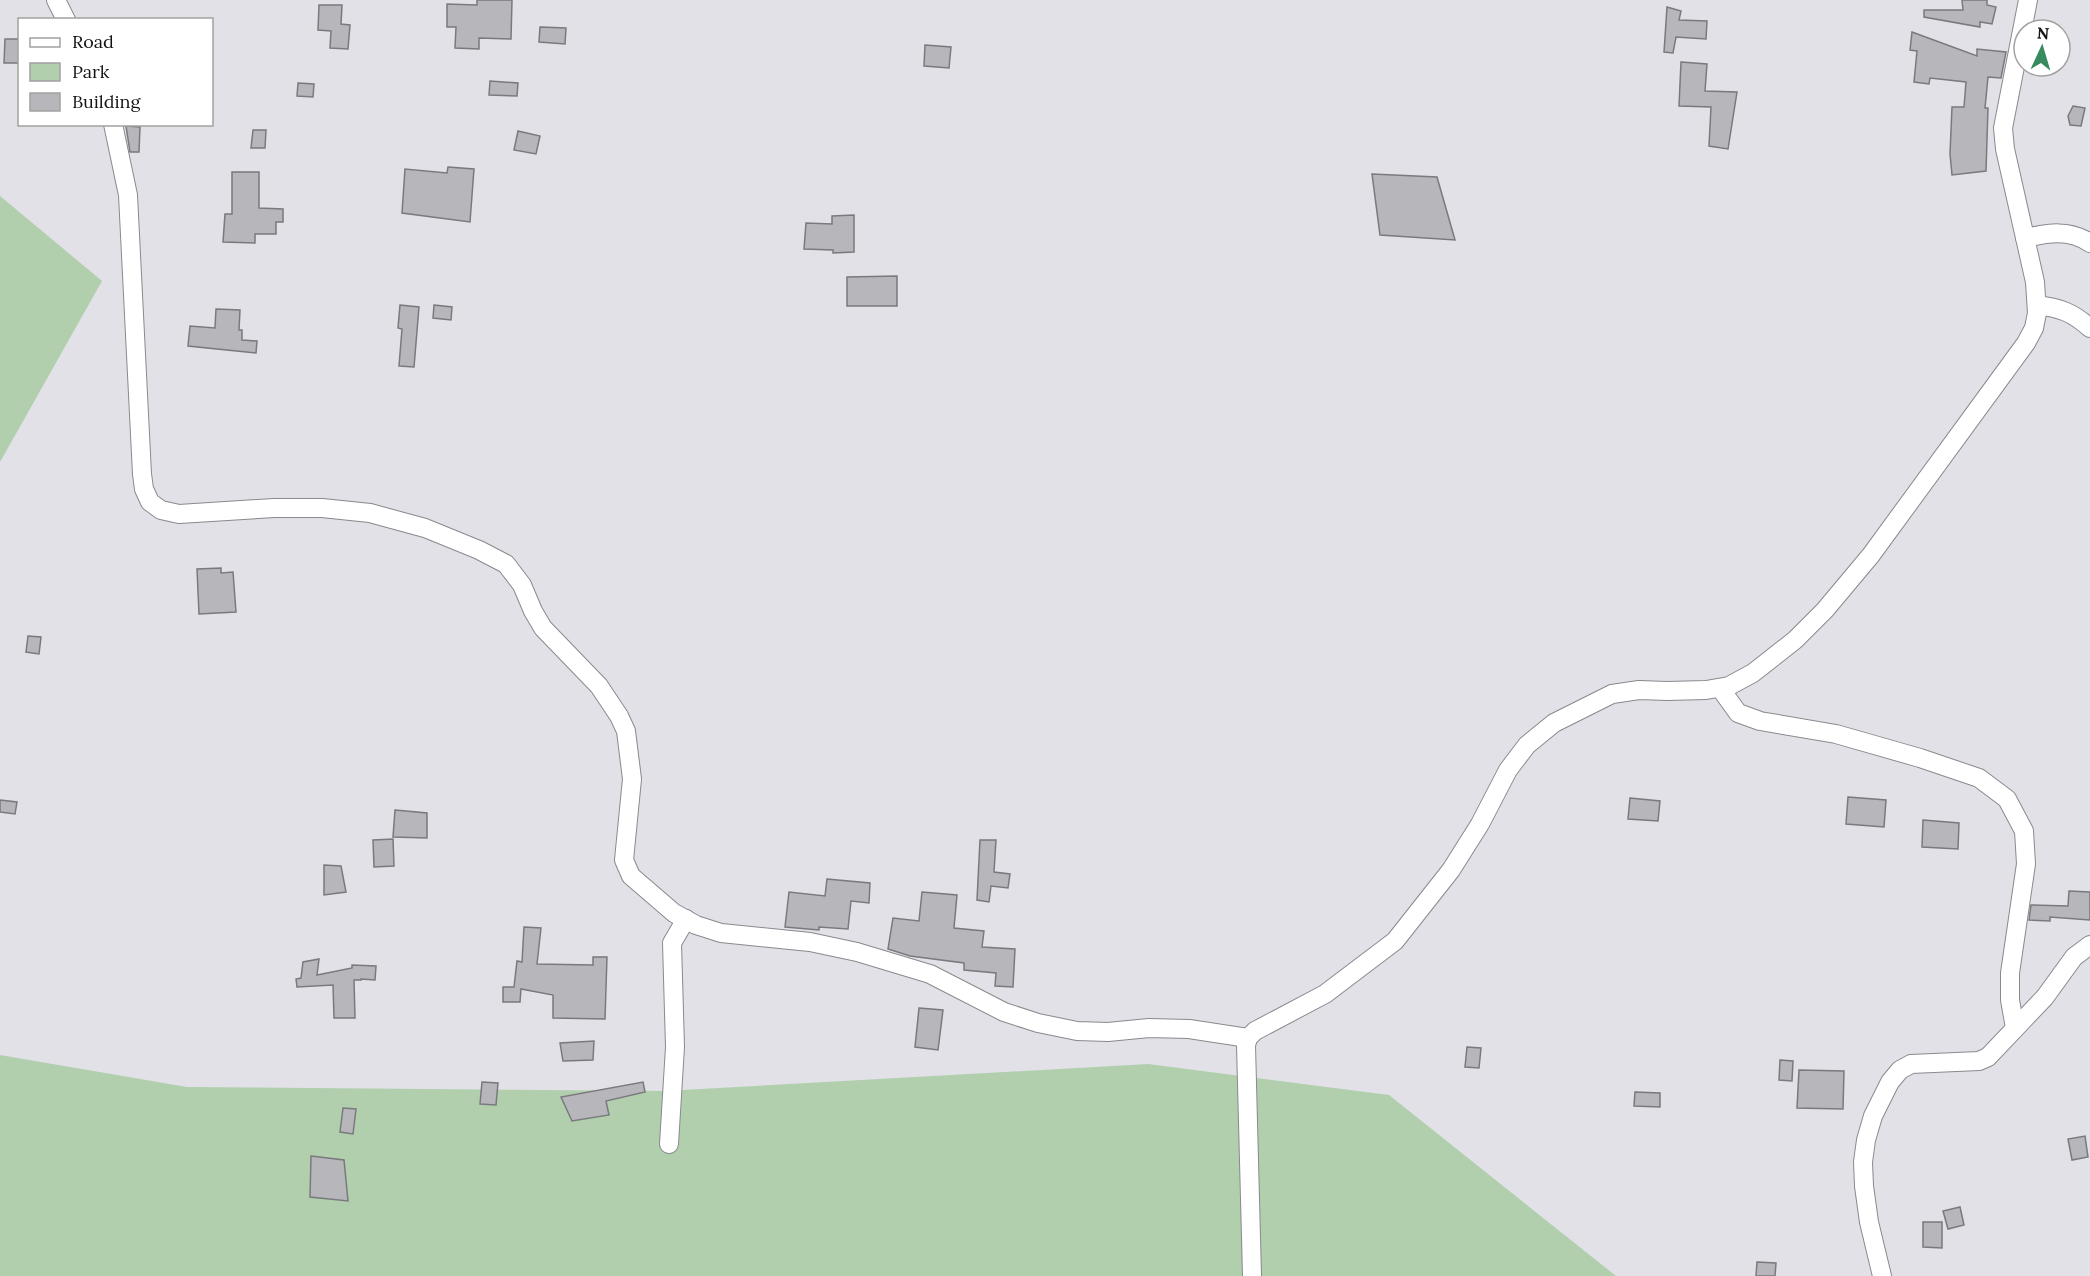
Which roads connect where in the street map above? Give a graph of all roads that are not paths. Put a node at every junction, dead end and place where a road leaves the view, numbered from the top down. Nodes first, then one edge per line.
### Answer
1 (56, 0) edge
2 (2028, 0) edge
3 (65, 18) edge
4 (113, 126) edge
5 (2030, 237) junction
6 (2090, 243) edge
7 (2037, 304) junction
8 (2090, 328) edge
9 (1720, 688) junction
10 (686, 920) junction
11 (2090, 945) edge
12 (2015, 1028) junction
13 (1248, 1038) junction
14 (669, 1144) dead end
15 (1252, 1276) edge
16 (1882, 1276) edge

1 - 3 street
2 - 5 street
4 - 10 street
5 - 6 street
5 - 7 street
7 - 8 street
7 - 9 street
9 - 12 street
9 - 13 street
10 - 13 street
10 - 14 street
11 - 12 street
12 - 16 street
13 - 15 street

